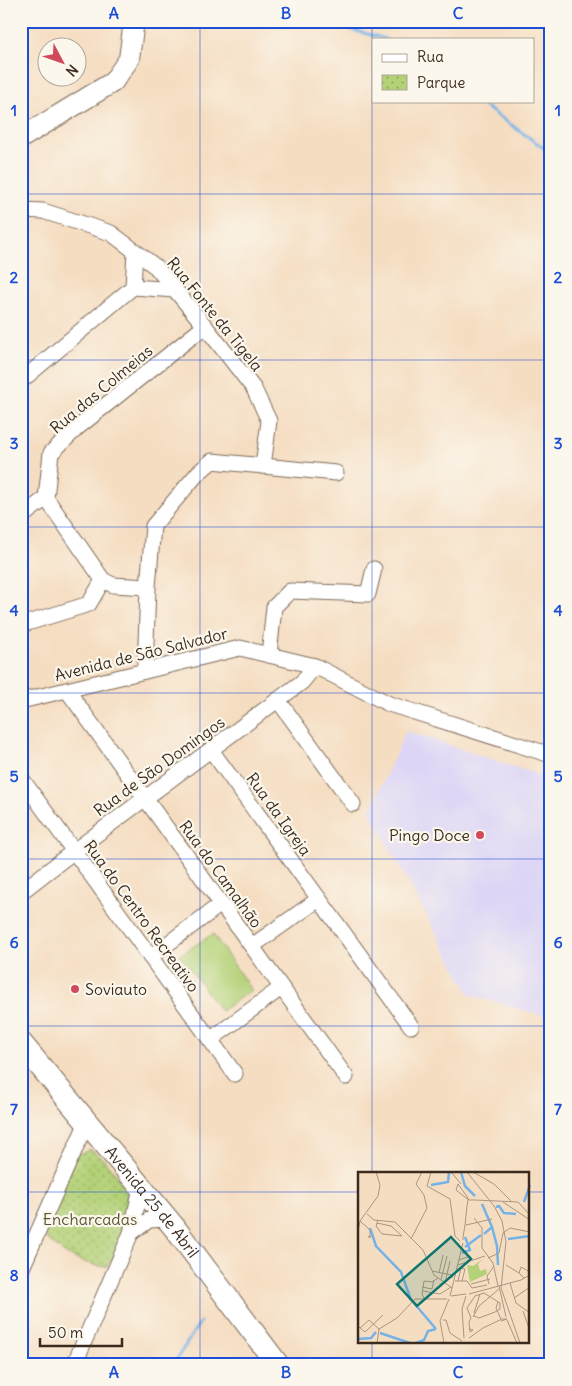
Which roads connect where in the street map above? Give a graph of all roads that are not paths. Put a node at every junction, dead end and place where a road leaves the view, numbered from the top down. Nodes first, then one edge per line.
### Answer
1 (134, 21) edge
2 (21, 138) edge
3 (21, 210) edge
4 (135, 252) junction
5 (133, 287) junction
6 (175, 290) junction
7 (205, 326) junction
8 (21, 380) edge
9 (263, 466) junction
10 (336, 473) dead end
11 (46, 498) junction
12 (21, 517) edge
13 (374, 569) dead end
14 (103, 580) junction
15 (148, 587) junction
16 (24, 620) edge
17 (269, 655) junction
18 (315, 666) junction
19 (145, 671) junction
20 (67, 690) junction
21 (278, 700) junction
22 (21, 701) edge
23 (211, 750) junction
24 (551, 755) edge
25 (21, 778) edge
26 (145, 798) junction
27 (353, 804) dead end
28 (74, 851) junction
29 (21, 892) edge
30 (319, 899) junction
31 (221, 904) junction
32 (252, 946) junction
33 (150, 957) junction
34 (281, 988) junction
35 (411, 1026) dead end
36 (210, 1040) junction
37 (21, 1043) edge
38 (234, 1074) dead end
39 (346, 1078) dead end
40 (88, 1122) junction
41 (141, 1187) junction
42 (168, 1220) junction
43 (131, 1233) junction
44 (21, 1270) edge
45 (74, 1365) edge
46 (278, 1365) edge

1 - 2 main road
3 - 4 street, Rua Fonte da Tigela
4 - 5 street
4 - 6 street, Rua Fonte da Tigela
5 - 6 street
5 - 8 street
6 - 7 street, Rua Fonte da Tigela
7 - 9 street, Rua Fonte da Tigela
7 - 11 street, Rua das Colmeias
9 - 10 street
9 - 15 street
11 - 12 street
11 - 14 street
13 - 17 street
14 - 15 street
14 - 16 street
15 - 19 street
17 - 18 street, Avenida de São Salvador
17 - 19 street, Avenida de São Salvador
18 - 21 street, Rua de São Domingos
18 - 24 street, Avenida de São Salvador
19 - 20 street, Avenida de São Salvador
20 - 22 street, Avenida de São Salvador
20 - 26 street, Rua do Camalhão
21 - 23 street, Rua de São Domingos
21 - 27 street
23 - 26 street, Rua de São Domingos
23 - 30 street, Rua da Igreja
25 - 28 street, Rua do Centro Recreativo
26 - 28 street, Rua de São Domingos
26 - 31 street, Rua do Camalhão
28 - 29 street, Rua de São Domingos
28 - 33 street, Rua do Centro Recreativo
30 - 32 street
30 - 35 street, Rua da Igreja
31 - 32 street, Rua do Camalhão
31 - 33 street
32 - 34 street, Rua do Camalhão
33 - 36 street, Rua do Centro Recreativo
34 - 36 street
34 - 39 street, Rua do Camalhão
36 - 38 street, Rua do Centro Recreativo
37 - 40 highway, Avenida 25 de Abril
40 - 41 highway, Avenida 25 de Abril
40 - 44 street
41 - 42 highway, Avenida 25 de Abril
41 - 43 street
42 - 43 street
42 - 46 highway, Avenida 25 de Abril
43 - 45 street

